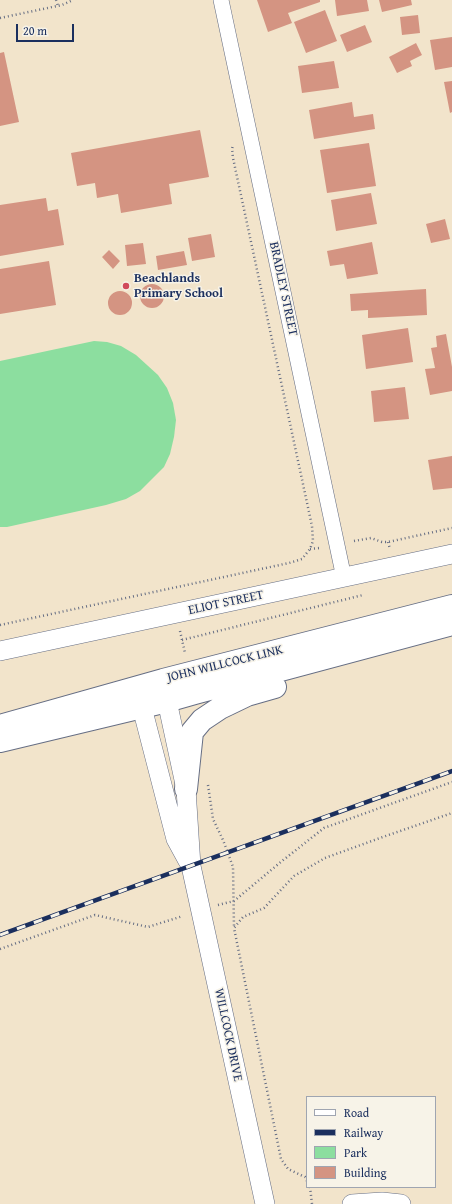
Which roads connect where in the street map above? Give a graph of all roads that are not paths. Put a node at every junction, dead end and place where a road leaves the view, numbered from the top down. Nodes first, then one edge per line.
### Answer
1 (221, 0) edge
2 (452, 554) edge
3 (344, 578) junction
4 (452, 606) edge
5 (452, 624) edge
6 (452, 638) edge
7 (0, 651) edge
8 (163, 680) junction
9 (139, 697) junction
10 (167, 701) junction
11 (0, 726) edge
12 (0, 741) edge
13 (186, 789) junction
14 (191, 866) junction
15 (265, 1204) edge
16 (352, 1204) edge
17 (400, 1204) edge

1 - 3 street, BRADLEY STREET
2 - 3 street, ELIOT STREET
3 - 7 street, ELIOT STREET
4 - 8 main road, JOHN WILLCOCK LINK
5 - 10 main road, JOHN WILLCOCK LINK
6 - 13 main road
8 - 9 main road, JOHN WILLCOCK LINK
8 - 10 street, WILLCOCK DRIVE
9 - 10 main road, JOHN WILLCOCK LINK
9 - 11 main road, JOHN WILLCOCK LINK
9 - 12 main road, JOHN WILLCOCK LINK
9 - 14 street, WILLCOCK DRIVE
10 - 13 street, WILLCOCK DRIVE
13 - 14 street, WILLCOCK DRIVE
14 - 15 street, WILLCOCK DRIVE
16 - 17 street

